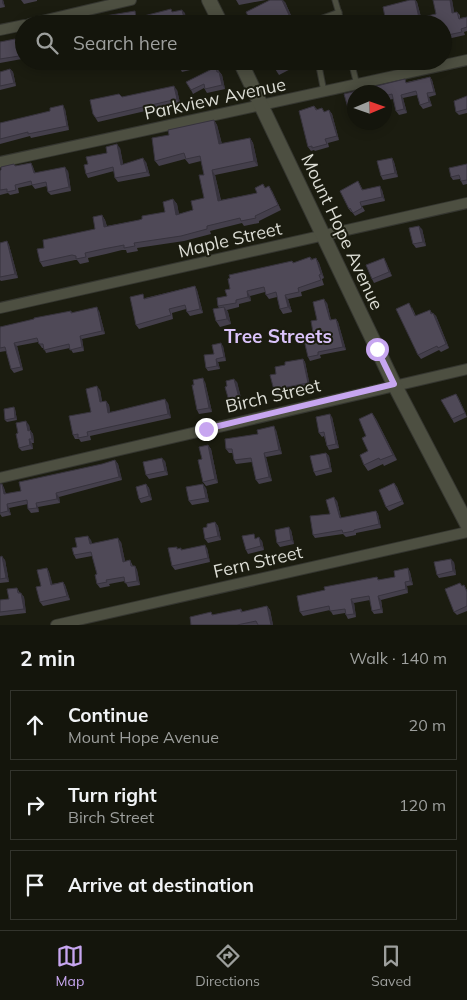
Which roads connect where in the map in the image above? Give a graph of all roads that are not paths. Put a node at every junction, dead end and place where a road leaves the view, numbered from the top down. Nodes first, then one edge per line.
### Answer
1 (131, 0) edge
2 (209, 0) edge
3 (335, 0) edge
4 (338, 12) junction
5 (67, 15) edge
6 (216, 15) edge
7 (330, 15) edge
8 (339, 15) edge
9 (15, 27) edge
10 (0, 30) edge
11 (467, 60) edge
12 (452, 63) edge
13 (244, 70) edge
14 (320, 70) edge
15 (353, 70) edge
16 (421, 70) edge
17 (357, 84) junction
18 (324, 92) junction
19 (262, 106) junction
20 (0, 162) edge
21 (467, 203) edge
22 (323, 236) junction
23 (0, 308) edge
24 (467, 369) edge
25 (394, 384) junction
26 (0, 478) edge
27 (467, 524) edge
28 (467, 532) edge
29 (56, 625) edge

1 - 5 street
2 - 6 street
3 - 4 lane
4 - 7 lane
4 - 8 lane
9 - 10 street
11 - 12 street, Parkview Avenue
13 - 19 street, Mount Hope Avenue
14 - 18 lane
15 - 17 lane
16 - 17 street, Parkview Avenue
17 - 18 street, Parkview Avenue
18 - 19 street, Parkview Avenue
19 - 20 street, Parkview Avenue
19 - 22 street, Mount Hope Avenue
21 - 22 street, Maple Street
22 - 23 street, Maple Street
22 - 25 street, Mount Hope Avenue
24 - 25 street, Birch Street
25 - 26 street, Birch Street
25 - 27 street, Mount Hope Avenue
28 - 29 street, Fern Street

